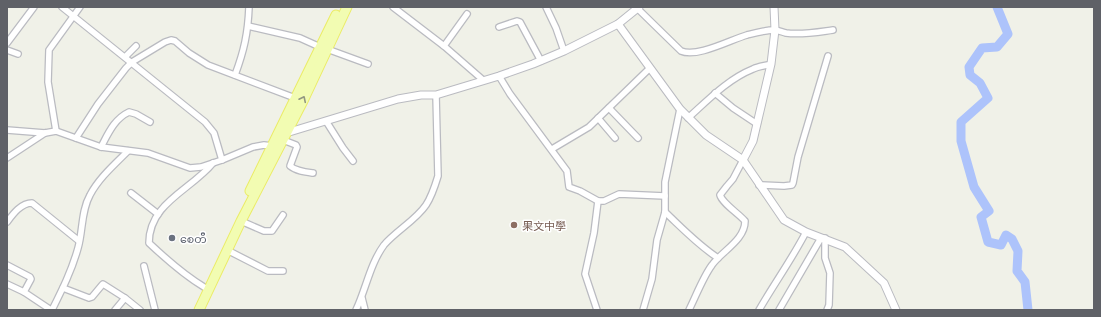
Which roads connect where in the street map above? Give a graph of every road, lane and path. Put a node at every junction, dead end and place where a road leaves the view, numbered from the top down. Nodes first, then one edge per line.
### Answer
1 (34, 7) edge
2 (62, 7) edge
3 (80, 7) edge
4 (249, 7) edge
5 (340, 7) edge
6 (347, 7) edge
7 (393, 7) edge
8 (546, 7) edge
9 (774, 7) edge
10 (638, 8) edge
11 (467, 14) dead end
12 (73, 16) junction
13 (618, 24) junction
14 (248, 26) junction
15 (499, 27) dead end
16 (775, 30) junction
17 (833, 30) dead end
18 (7, 44) edge
19 (136, 46) dead end
20 (444, 46) junction
21 (324, 48) junction
22 (7, 50) edge
23 (564, 51) junction
24 (18, 54) dead end
25 (828, 56) dead end
26 (125, 57) junction
27 (541, 61) junction
28 (132, 62) junction
29 (368, 64) dead end
30 (771, 64) junction
31 (650, 68) junction
32 (235, 75) junction
33 (499, 76) junction
34 (484, 80) junction
35 (715, 93) junction
36 (436, 95) junction
37 (295, 98) junction
38 (609, 108) junction
39 (680, 109) junction
40 (598, 118) junction
41 (688, 118) junction
42 (326, 121) junction
43 (150, 122) dead end
44 (757, 124) junction
45 (7, 130) edge
46 (56, 131) junction
47 (45, 133) junction
48 (284, 136) junction
49 (76, 138) junction
50 (615, 138) dead end
51 (638, 138) dead end
52 (272, 146) junction
53 (101, 148) junction
54 (552, 149) junction
55 (128, 151) junction
56 (7, 158) edge
57 (222, 160) junction
58 (353, 160) dead end
59 (743, 160) junction
60 (213, 163) junction
61 (313, 173) dead end
62 (760, 185) junction
63 (131, 193) dead end
64 (665, 196) junction
65 (598, 201) junction
66 (665, 212) junction
67 (158, 214) junction
68 (283, 215) dead end
69 (241, 220) junction
70 (7, 222) edge
71 (806, 232) junction
72 (823, 238) junction
73 (79, 241) junction
74 (227, 250) junction
75 (718, 258) junction
76 (7, 265) edge
77 (144, 266) dead end
78 (282, 271) dead end
79 (7, 284) edge
80 (204, 287) junction
81 (63, 288) junction
82 (24, 292) junction
83 (362, 297) junction
84 (125, 298) junction
85 (199, 309) edge
86 (52, 310) edge
87 (115, 310) edge
88 (140, 310) edge
89 (155, 310) edge
90 (356, 310) edge
91 (365, 310) edge
92 (597, 310) edge
93 (643, 310) edge
94 (689, 310) edge
95 (759, 310) edge
96 (779, 310) edge
97 (827, 310) edge
98 (896, 310) edge

1 - 18 street
2 - 12 street
3 - 12 street
4 - 14 street
5 - 21 main road
6 - 21 main road
7 - 20 street
8 - 23 street
9 - 16 street
10 - 13 street
10 - 16 street
11 - 20 street
12 - 26 street
12 - 46 street
13 - 23 street
13 - 31 street
14 - 21 street
14 - 32 street
15 - 27 street
16 - 17 street
16 - 30 street
19 - 26 street
20 - 34 street
21 - 29 street
21 - 37 main road
48 -> 21 main road
22 - 24 street
23 - 27 street
25 - 62 street
26 - 28 street
27 - 33 street
28 - 32 street
28 - 49 street
28 - 57 street
30 - 35 street
30 - 44 street
31 - 38 street
31 - 39 street
32 - 37 street
33 - 34 street
33 - 54 street
34 - 36 street
35 - 41 street
35 - 44 street
36 - 42 street
36 - 83 street
37 - 52 main road
38 - 40 street
38 - 51 street
39 - 41 street
39 - 64 street
40 - 50 street
40 - 54 street
41 - 59 street
42 - 48 street
42 - 58 street
43 - 53 street
44 - 59 street
45 - 47 street
46 - 47 street
46 - 49 street
47 - 56 street
48 - 61 street
48 - 69 main road
49 - 53 street
52 - 57 street
52 - 80 main road
53 - 55 street
54 - 65 street
55 - 60 street
55 - 73 street
57 - 60 street
59 - 62 street
59 - 75 street
60 - 67 street
62 - 71 street
63 - 67 street
64 - 65 street
64 - 66 street
65 - 92 street
66 - 75 street
66 - 93 street
67 - 80 street
68 - 69 street
69 - 74 main road
70 - 73 street
71 - 72 street
71 - 95 street
72 - 96 street
72 - 97 street
72 - 98 street
73 - 81 street
74 - 78 street
74 - 85 main road
75 - 94 street
76 - 82 street
77 - 89 street
79 - 82 street
80 - 85 main road
81 - 84 street
81 - 86 street
82 - 86 street
83 - 90 street
83 - 91 street
84 - 87 street
84 - 88 street

